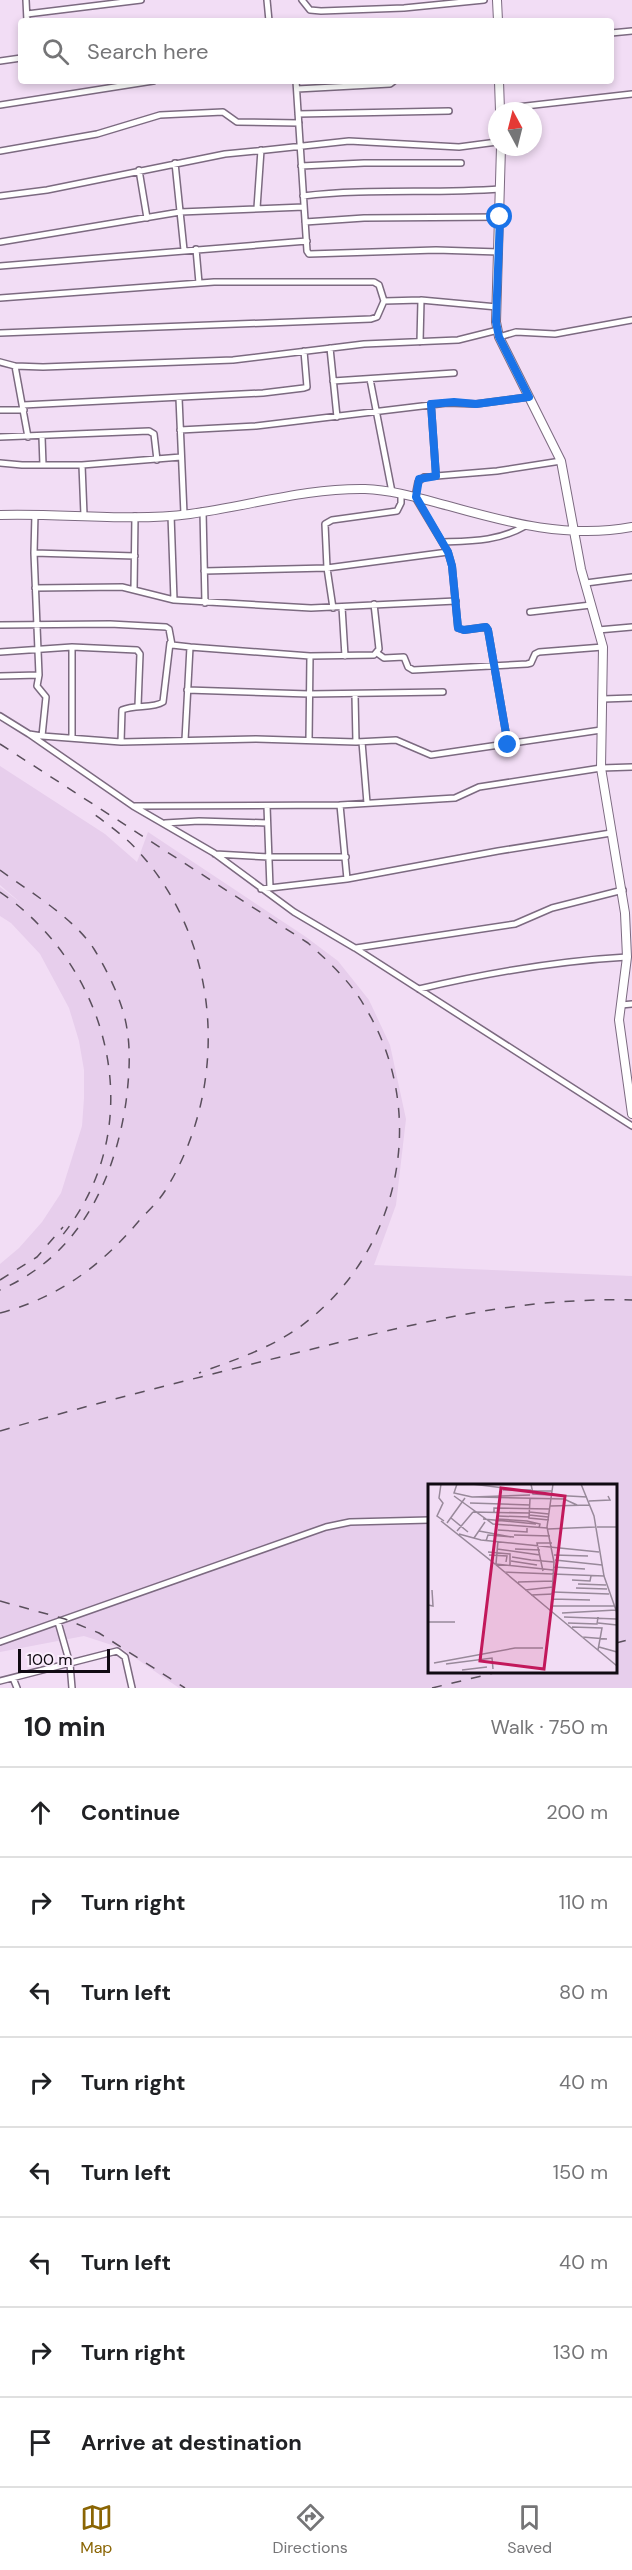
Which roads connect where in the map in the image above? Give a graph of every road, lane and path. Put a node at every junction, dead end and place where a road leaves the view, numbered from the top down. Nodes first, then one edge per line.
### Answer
1 (26, 0) edge
2 (141, 0) edge
3 (267, 0) edge
4 (302, 0) edge
5 (484, 0) edge
6 (497, 0) edge
7 (27, 18) edge
8 (269, 18) edge
9 (498, 18) edge
10 (632, 31) edge
11 (614, 33) edge
12 (18, 58) edge
13 (0, 61) edge
14 (134, 84) edge
15 (296, 84) edge
16 (390, 84) edge
17 (499, 84) edge
18 (297, 89) junction
19 (632, 94) edge
20 (500, 102) edge
21 (0, 105) edge
22 (542, 105) edge
23 (449, 111) dead end
24 (298, 114) junction
25 (299, 123) junction
26 (488, 143) edge
27 (300, 147) junction
28 (261, 150) junction
29 (0, 151) edge
30 (501, 156) edge
31 (175, 163) junction
32 (461, 163) dead end
33 (301, 165) junction
34 (139, 170) junction
35 (500, 189) junction
36 (0, 196) edge
37 (303, 196) junction
38 (304, 207) junction
39 (256, 208) junction
40 (180, 212) junction
41 (500, 217) junction
42 (147, 218) junction
43 (305, 222) junction
44 (0, 242) edge
45 (307, 242) junction
46 (196, 249) junction
47 (184, 250) junction
48 (499, 252) junction
49 (0, 266) edge
50 (199, 283) junction
51 (0, 298) edge
52 (421, 300) junction
53 (384, 301) junction
54 (498, 307) junction
55 (632, 320) edge
56 (0, 333) edge
57 (498, 334) junction
58 (420, 342) junction
59 (330, 348) junction
60 (304, 351) junction
61 (0, 362) edge
62 (15, 366) junction
63 (454, 374) dead end
64 (370, 379) junction
65 (333, 381) junction
66 (529, 397) junction
67 (179, 398) junction
68 (431, 404) junction
69 (23, 408) junction
70 (0, 410) edge
71 (376, 412) junction
72 (337, 417) junction
73 (180, 430) junction
74 (0, 437) edge
75 (28, 437) junction
76 (42, 437) junction
77 (181, 458) junction
78 (157, 460) junction
79 (561, 461) junction
80 (0, 463) edge
81 (43, 465) junction
82 (82, 465) junction
83 (436, 476) junction
84 (397, 493) junction
85 (416, 497) junction
86 (202, 511) junction
87 (0, 514) edge
88 (34, 514) junction
89 (184, 514) junction
90 (84, 515) junction
91 (171, 515) junction
92 (135, 516) junction
93 (525, 526) junction
94 (632, 527) edge
95 (574, 530) junction
96 (444, 542) junction
97 (448, 552) junction
98 (34, 553) junction
99 (135, 556) junction
100 (327, 568) junction
101 (204, 571) junction
102 (632, 577) edge
103 (585, 583) junction
104 (35, 588) junction
105 (134, 590) junction
106 (174, 600) junction
107 (456, 601) junction
108 (205, 603) junction
109 (374, 604) junction
110 (591, 605) junction
111 (342, 607) junction
112 (333, 608) junction
113 (530, 612) dead end
114 (0, 625) edge
115 (36, 626) junction
116 (632, 627) edge
117 (598, 630) junction
118 (170, 643) junction
119 (72, 647) junction
120 (190, 647) junction
121 (603, 647) junction
122 (38, 649) junction
123 (0, 651) edge
124 (377, 653) junction
125 (310, 656) junction
126 (345, 656) junction
127 (496, 666) junction
128 (39, 675) junction
129 (0, 676) edge
130 (188, 690) junction
131 (443, 692) dead end
132 (309, 694) junction
133 (355, 695) junction
134 (632, 698) edge
135 (603, 699) junction
136 (138, 706) junction
137 (0, 716) edge
138 (602, 730) junction
139 (29, 734) junction
140 (42, 736) junction
141 (72, 738) junction
142 (185, 740) junction
143 (309, 740) junction
144 (121, 742) junction
145 (359, 742) junction
146 (508, 745) junction
147 (632, 767) edge
148 (600, 768) junction
149 (368, 803) junction
150 (340, 805) junction
151 (133, 806) junction
152 (267, 806) junction
153 (163, 823) junction
154 (267, 823) junction
155 (611, 833) junction
156 (214, 853) junction
157 (268, 857) junction
158 (346, 857) junction
159 (347, 879) junction
160 (270, 888) junction
161 (261, 889) junction
162 (623, 890) junction
163 (629, 933) edge
164 (355, 948) junction
165 (627, 957) junction
166 (629, 967) edge
167 (419, 989) junction
168 (632, 1004) edge
169 (621, 1005) junction
170 (628, 1071) edge
171 (632, 1114) edge
172 (632, 1126) edge
173 (428, 1520) edge
174 (58, 1622) junction
175 (0, 1642) edge
176 (70, 1664) junction
177 (13, 1678) junction
178 (0, 1681) edge
179 (17, 1688) edge
180 (72, 1688) edge
181 (132, 1688) edge

1 - 7 street
2 - 7 street
3 - 8 street
4 - 5 street
6 - 9 street
10 - 11 street
12 - 13 street
14 - 21 street
15 - 18 street
16 - 18 street
17 - 20 street
18 - 24 street
19 - 22 street
23 - 24 street
24 - 25 street
25 - 27 street
25 - 29 street
26 - 27 street
27 - 28 street
27 - 33 street
28 - 31 street
28 - 39 street
30 - 35 street
31 - 34 street
31 - 40 street
32 - 33 street
33 - 37 street
34 - 36 street
34 - 42 street
35 - 37 street
35 - 41 street
37 - 38 street
38 - 39 street
38 - 43 street
39 - 40 street
40 - 42 street
40 - 47 street
41 - 43 street
41 - 48 street
42 - 44 street
43 - 45 street
45 - 46 street
45 - 48 street
46 - 47 street
46 - 50 street
47 - 49 street
48 - 54 street
50 - 51 street
50 - 53 street
52 - 53 street
52 - 54 street
52 - 58 street
53 - 56 street
54 - 57 street
55 - 57 street
57 - 58 street
57 - 66 street
58 - 59 street
59 - 60 street
59 - 65 street
60 - 62 street
60 - 67 street
61 - 62 street
62 - 69 street
63 - 64 street
64 - 65 street
64 - 71 street
65 - 72 street
66 - 68 street
66 - 79 street
67 - 69 street
67 - 73 street
68 - 71 street
68 - 83 street
69 - 70 street
69 - 75 street
71 - 72 street
71 - 84 street
72 - 73 street
73 - 77 street
74 - 75 street
75 - 76 street
76 - 78 street
76 - 81 street
77 - 78 street
77 - 89 street
78 - 82 street
79 - 83 street
79 - 95 street
80 - 81 street
81 - 82 street
82 - 90 street
83 - 85 street
84 - 85 street
84 - 86 street
84 - 100 street
85 - 93 street
85 - 96 street
86 - 89 street
86 - 101 street
87 - 88 street
88 - 90 street
88 - 98 street
89 - 91 street
90 - 92 street
91 - 92 street
91 - 106 street
92 - 99 street
93 - 95 street
93 - 96 street
94 - 95 street
95 - 103 street
96 - 97 street
97 - 100 street
97 - 107 street
98 - 99 street
98 - 104 street
99 - 105 street
100 - 101 street
100 - 112 street
101 - 108 street
102 - 103 street
103 - 110 street
104 - 105 street
104 - 115 street
105 - 106 street
106 - 108 street
107 - 109 street
107 - 127 street
108 - 112 street
109 - 111 street
109 - 124 street
110 - 113 street
110 - 117 street
111 - 112 street
111 - 126 street
114 - 115 street
115 - 118 street
115 - 122 street
116 - 117 street
117 - 121 street
118 - 120 street
118 - 136 street
119 - 122 street
119 - 136 street
119 - 141 street
120 - 125 street
120 - 130 street
121 - 127 street
121 - 135 street
122 - 123 street
122 - 128 street
124 - 126 street
124 - 127 street
125 - 126 street
125 - 132 street
127 - 146 street
128 - 129 street
128 - 140 street
130 - 132 street
130 - 142 street
131 - 133 street
132 - 133 street
132 - 143 street
133 - 145 street
134 - 135 street
135 - 138 street
136 - 144 street
137 - 139 street
138 - 146 street
138 - 148 street
139 - 140 street
139 - 151 street
140 - 141 street
141 - 144 street
142 - 143 street
142 - 144 street
143 - 145 street
145 - 146 street
145 - 149 street
147 - 148 street
148 - 149 street
148 - 155 street
149 - 150 street
150 - 152 street
150 - 158 street
151 - 152 street
151 - 153 street
152 - 154 street
153 - 154 street
153 - 156 street
154 - 157 street
155 - 159 street
155 - 162 street
156 - 157 street
156 - 161 street
157 - 158 street
157 - 160 street
158 - 159 street
159 - 160 street
160 - 161 street
161 - 164 street
162 - 163 street
162 - 164 street
163 - 165 street
164 - 167 street
165 - 166 street
165 - 167 street
166 - 169 street
167 - 172 street
168 - 169 street
169 - 170 street
170 - 171 street
173 - 174 street
174 - 175 street
174 - 176 street
176 - 177 street
176 - 180 street
176 - 181 street
177 - 178 street
177 - 179 street

